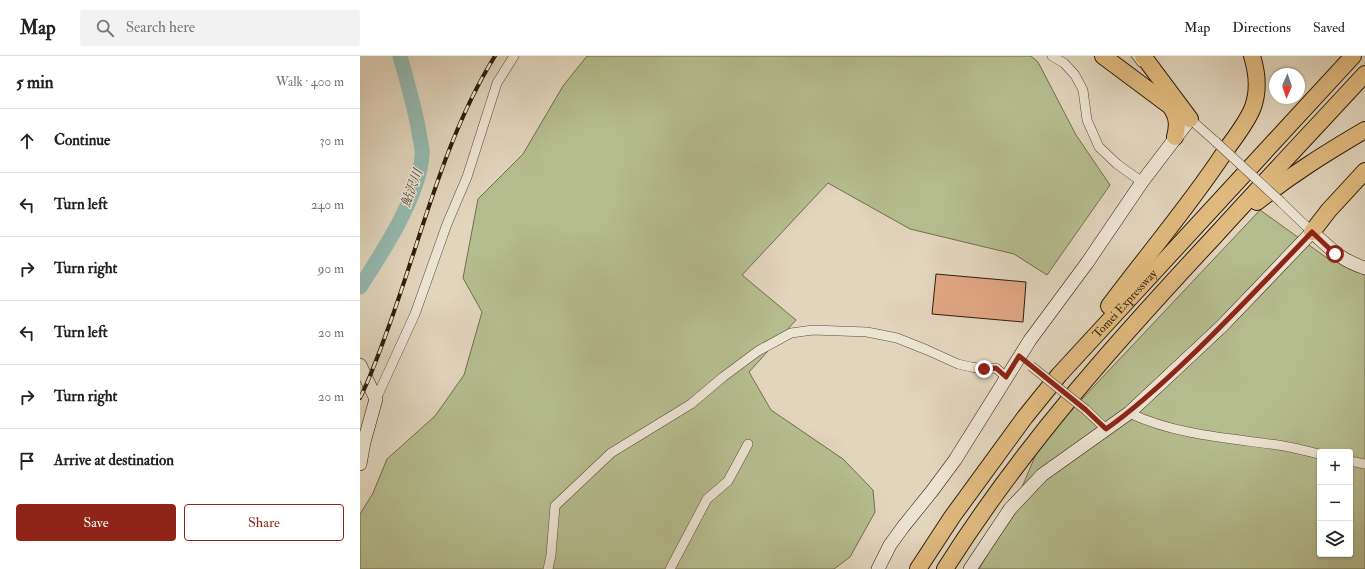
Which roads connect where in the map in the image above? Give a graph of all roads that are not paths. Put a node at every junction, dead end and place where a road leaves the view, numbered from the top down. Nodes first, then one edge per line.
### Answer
1 (514, 56) edge
2 (1052, 56) edge
3 (1103, 56) edge
4 (1134, 56) edge
5 (1252, 56) edge
6 (1353, 56) edge
7 (1147, 62) edge
8 (1365, 74) edge
9 (1190, 119) junction
10 (1365, 130) edge
11 (1175, 137) junction
12 (1365, 171) edge
13 (1142, 182) junction
14 (1365, 191) edge
15 (1312, 232) junction
16 (1185, 267) junction
17 (1365, 268) edge
18 (1019, 356) junction
19 (360, 365) edge
20 (1059, 375) junction
21 (1006, 377) junction
22 (376, 399) junction
23 (1129, 413) junction
24 (1106, 429) junction
25 (748, 444) dead end
26 (1317, 453) edge
27 (1353, 462) edge
28 (360, 464) edge
29 (1365, 464) edge
30 (548, 569) edge
31 (670, 569) edge
32 (878, 569) edge
33 (918, 569) edge
34 (945, 569) edge
35 (970, 569) edge

1 - 22 street
2 - 13 street
3 - 11 highway
4 - 7 lane
5 - 20 highway
6 - 20 highway, Tomei Expressway
7 - 9 highway
8 - 16 highway, Tomei Expressway
9 - 11 street
9 - 15 street, bridge
10 - 16 highway
11 - 13 street
12 - 15 highway
13 - 18 street
14 - 15 highway
15 - 17 street
15 - 23 street
16 - 34 highway, Tomei Expressway
18 - 21 street
18 - 24 street, bridge
19 - 22 street
20 - 33 highway, Tomei Expressway
21 - 30 street
21 - 32 street
22 - 28 street
23 - 24 street
23 - 26 street
24 - 35 street
25 - 31 street
27 - 29 street

